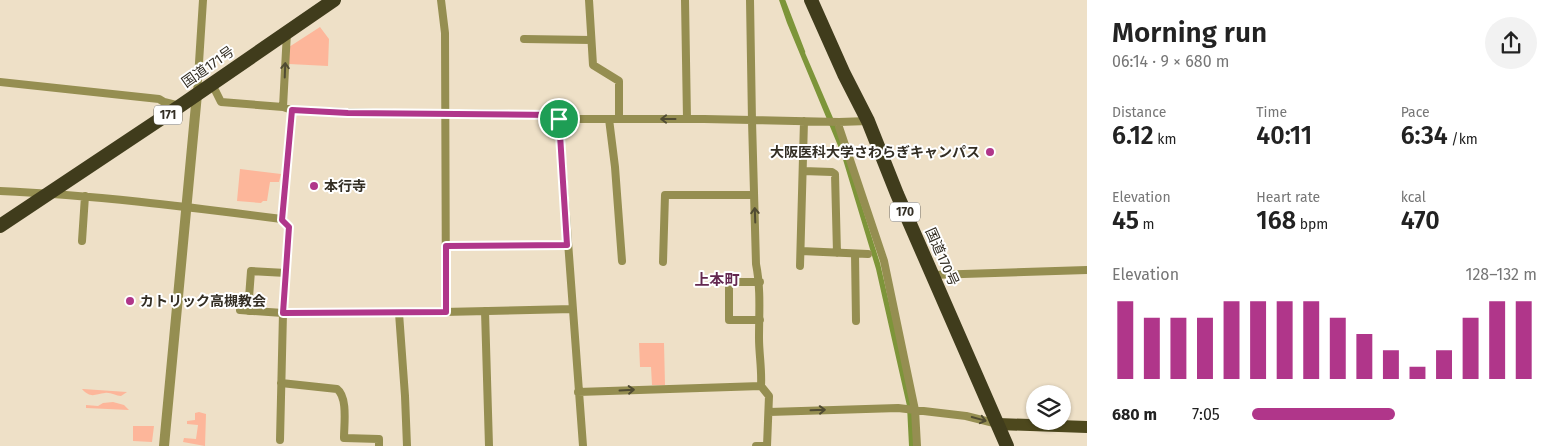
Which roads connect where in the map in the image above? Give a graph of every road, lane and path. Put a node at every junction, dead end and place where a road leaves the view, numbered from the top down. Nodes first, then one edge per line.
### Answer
1 (203, 0) edge
2 (334, 0) edge
3 (441, 0) edge
4 (589, 0) edge
5 (685, 0) edge
6 (750, 0) edge
7 (811, 0) edge
8 (287, 32) junction
9 (524, 39) dead end
10 (592, 40) junction
11 (0, 82) edge
12 (212, 84) junction
13 (197, 94) junction
14 (180, 106) junction
15 (283, 108) junction
16 (292, 110) junction
17 (445, 114) junction
18 (559, 119) junction
19 (608, 119) junction
20 (618, 119) junction
21 (687, 119) junction
22 (752, 121) junction
23 (868, 121) junction
24 (804, 122) junction
25 (834, 122) junction
26 (804, 172) junction
27 (0, 191) edge
28 (49, 193) junction
29 (754, 195) junction
30 (85, 196) junction
31 (186, 206) junction
32 (282, 220) junction
33 (0, 226) edge
34 (82, 241) dead end
35 (567, 245) junction
36 (446, 246) junction
37 (801, 251) junction
38 (837, 253) junction
39 (855, 254) junction
40 (868, 254) dead end
41 (622, 261) dead end
42 (663, 262) dead end
43 (800, 266) dead end
44 (1087, 270) edge
45 (286, 273) junction
46 (932, 275) junction
47 (760, 282) junction
48 (573, 309) junction
49 (485, 311) junction
50 (446, 312) junction
51 (283, 313) junction
52 (399, 313) junction
53 (760, 320) junction
54 (856, 321) dead end
55 (281, 383) junction
56 (761, 386) junction
57 (578, 392) junction
58 (915, 410) junction
59 (769, 412) junction
60 (998, 424) junction
61 (1087, 427) edge
62 (280, 440) dead end
63 (164, 446) edge
64 (380, 446) edge
65 (407, 446) edge
66 (489, 446) edge
67 (583, 446) edge
68 (756, 446) edge
69 (917, 446) edge
70 (1007, 446) edge

1 - 13 street
2 - 8 highway, 国道171号 / 171
3 - 17 street
4 - 10 street
5 - 21 street
6 - 22 street
7 - 23 highway, 国道170号 / 170
8 - 12 highway, 国道171号 / 171
15 -> 8 street
9 - 10 street
10 - 20 street
11 - 14 street
12 - 13 highway, 国道171号 / 171
12 - 15 street
13 - 14 highway, 国道171号 / 171
13 - 31 street
14 - 28 highway, 国道171号 / 171
15 - 16 street
16 - 17 street
16 - 32 street
17 - 18 street
17 - 36 street
18 - 19 street
18 - 35 street
19 - 20 street
19 - 41 street
21 -> 20 street
21 - 22 street
22 - 24 street
22 - 29 street
23 - 25 street
23 - 46 highway, 国道170号 / 170
24 - 25 street
24 - 26 street
25 - 58 street
26 - 37 street
26 - 38 street
27 - 28 street
28 - 30 street
28 - 33 highway, 国道171号 / 171
29 - 42 street
47 -> 29 street
30 - 31 street
30 - 34 street
31 - 32 street
31 - 63 street
32 - 45 street
35 - 36 street
35 - 48 street
36 - 50 street
37 - 38 street
37 - 43 street
38 - 39 street
39 - 40 street
39 - 54 street
44 - 46 street
45 - 51 street
45 - 51 street
46 - 60 highway, 国道170号 / 170
47 - 53 street
47 - 53 street
48 - 49 street
48 - 57 street
49 - 50 street
49 - 66 street
50 - 52 street
51 - 52 street
51 - 55 street
52 - 65 street
53 - 56 street
55 - 62 street
55 - 64 street
57 -> 56 street
56 - 59 street
57 - 67 street
59 -> 58 street
58 -> 60 street
58 - 69 street
59 - 68 street
60 - 61 main road
60 - 70 highway, 国道170号 / 170

